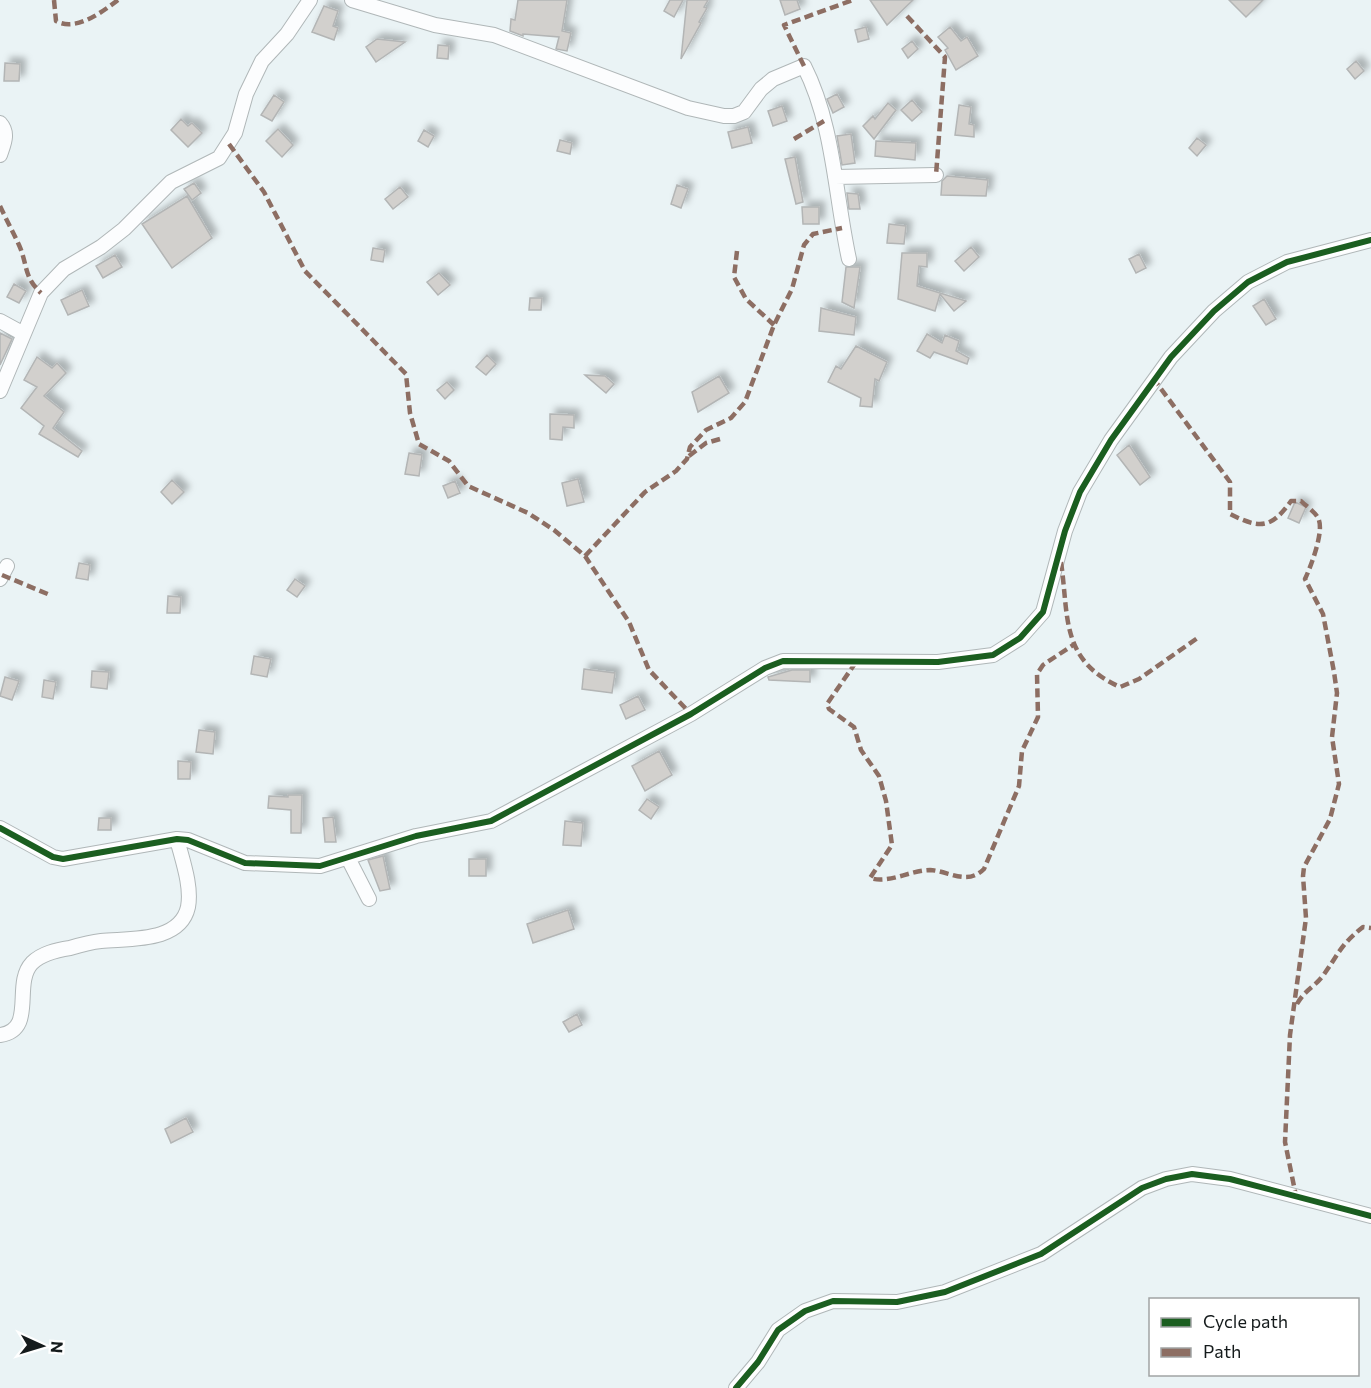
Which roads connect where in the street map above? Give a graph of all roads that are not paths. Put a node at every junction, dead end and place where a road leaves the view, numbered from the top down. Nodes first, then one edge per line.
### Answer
1 (310, 0) edge
2 (352, 0) edge
3 (367, 3) edge
4 (0, 123) edge
5 (0, 155) edge
6 (936, 175) dead end
7 (835, 177) junction
8 (1371, 240) edge
9 (849, 260) dead end
10 (0, 321) edge
11 (22, 333) junction
12 (0, 391) edge
13 (7, 566) dead end
14 (0, 579) edge
15 (0, 828) edge
16 (177, 839) junction
17 (348, 858) junction
18 (369, 900) dead end
19 (0, 1035) edge
20 (1371, 1216) edge
21 (736, 1388) edge

1 - 11 street
2 - 3 street
3 - 7 street
4 - 5 street
6 - 7 street
7 - 9 street
8 - 17 street
10 - 11 street
11 - 12 street
13 - 14 street
15 - 16 street
16 - 17 street
16 - 19 street
17 - 18 street
20 - 21 street

